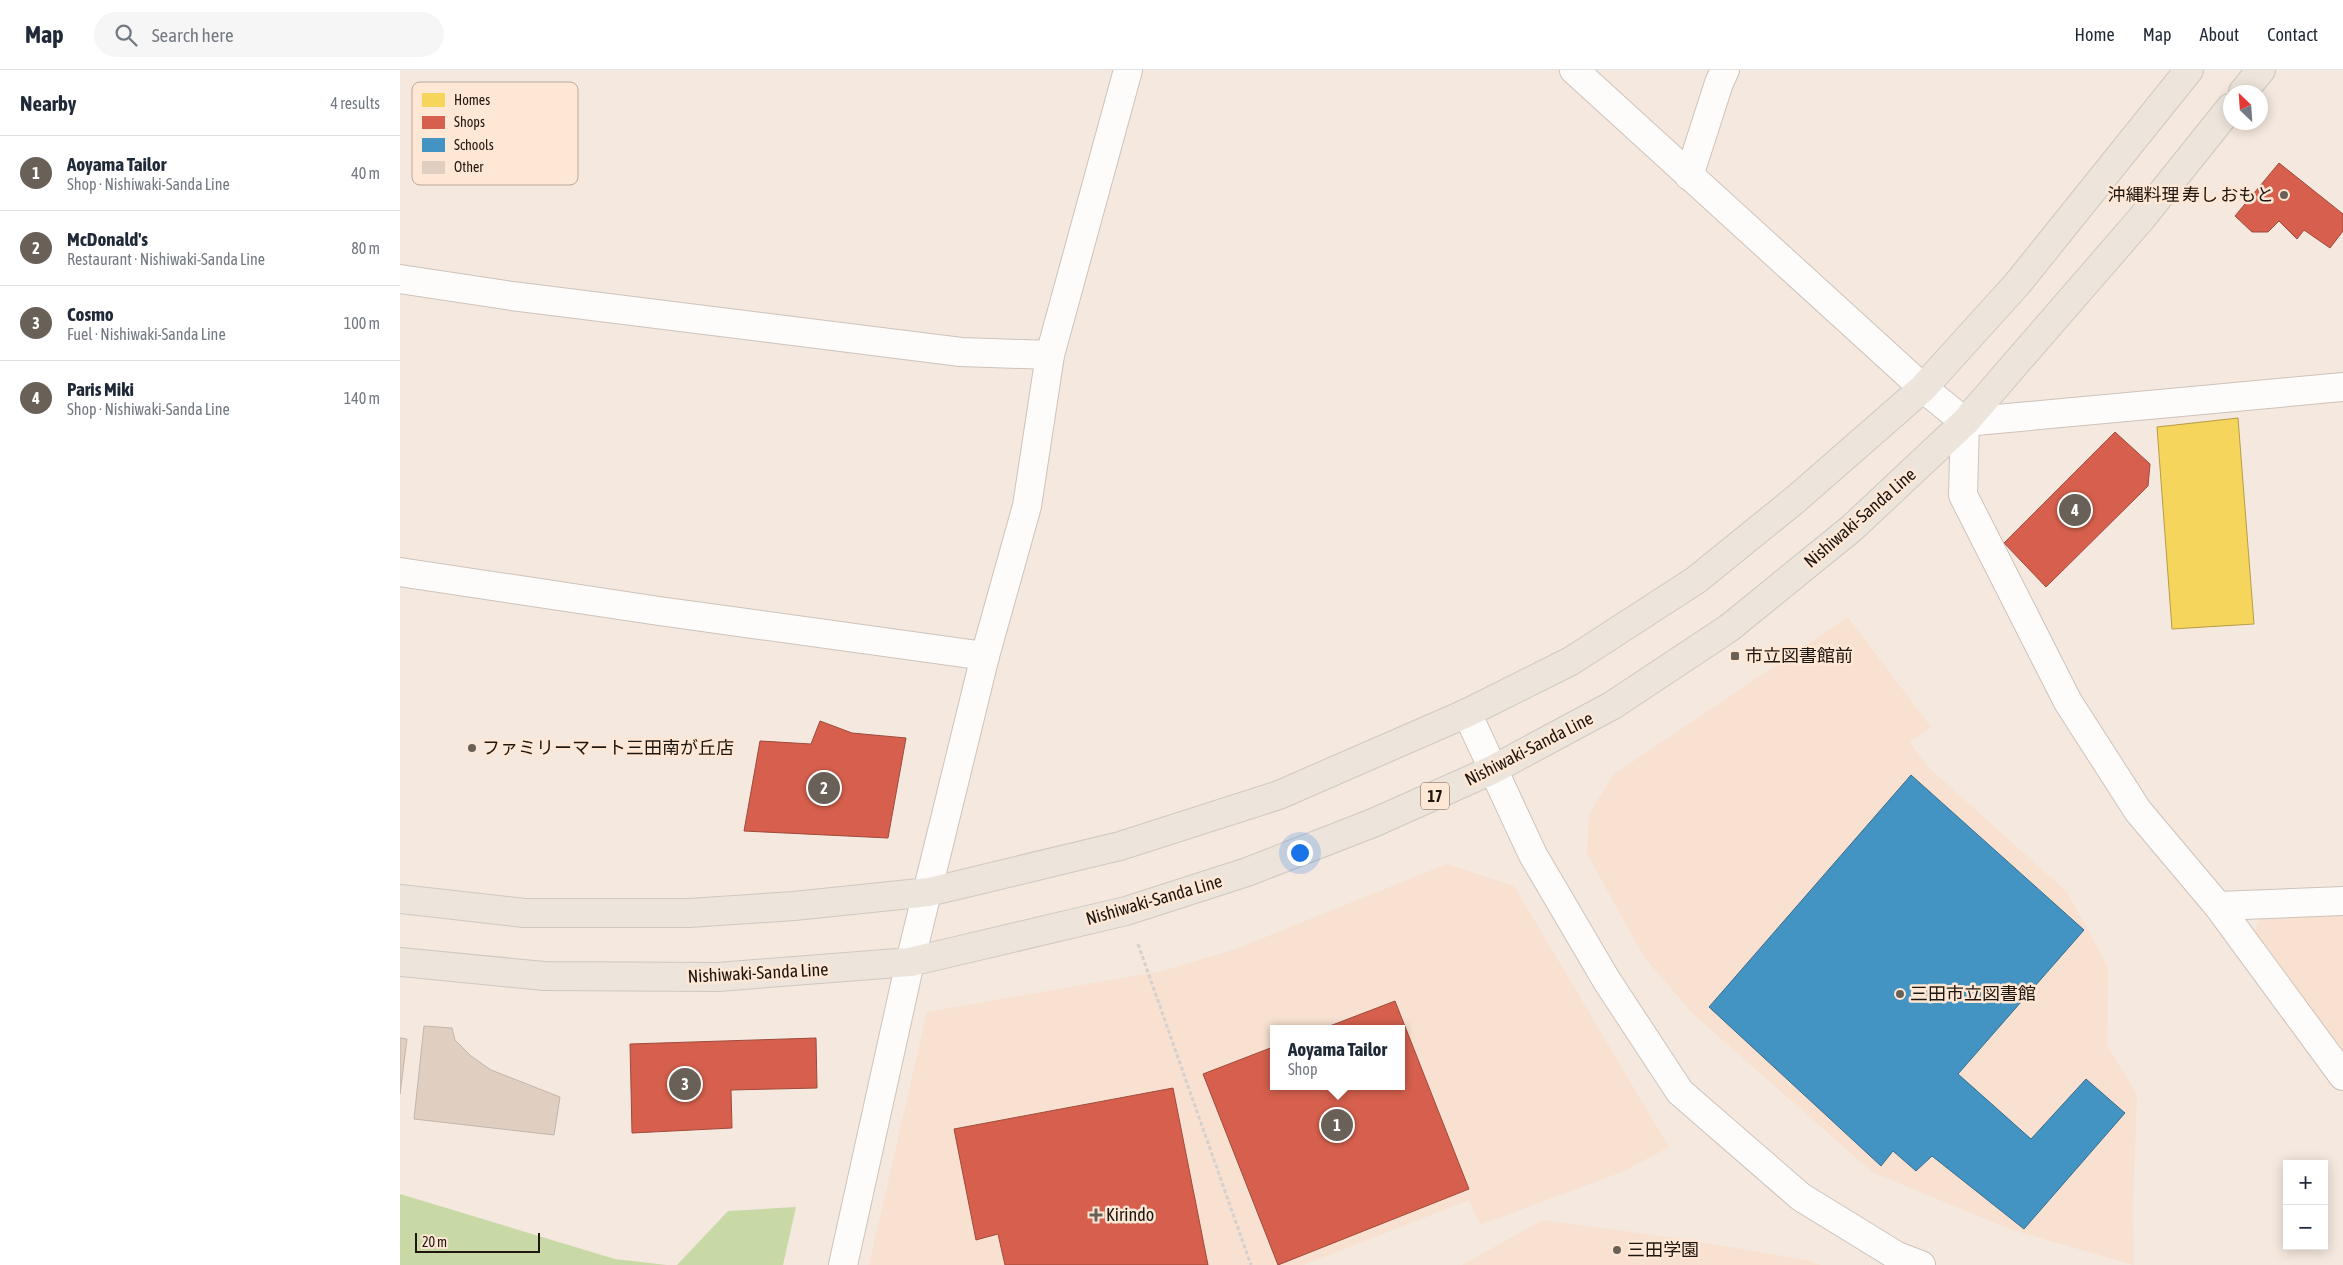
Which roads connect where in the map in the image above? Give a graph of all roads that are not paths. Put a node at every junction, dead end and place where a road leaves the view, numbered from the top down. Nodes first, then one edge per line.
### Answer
1 (1128, 70) edge
2 (1574, 70) edge
3 (1725, 70) edge
4 (2190, 70) edge
5 (2261, 70) edge
6 (2249, 85) edge
7 (2223, 117) edge
8 (1689, 176) junction
9 (400, 279) edge
10 (1050, 355) junction
11 (2343, 387) edge
12 (1923, 388) junction
13 (1966, 422) junction
14 (400, 572) edge
15 (985, 656) junction
16 (1467, 713) junction
17 (1492, 770) junction
18 (929, 892) junction
19 (400, 900) edge
20 (2343, 901) edge
21 (2218, 906) junction
22 (400, 962) edge
23 (910, 962) junction
24 (2343, 1076) edge
25 (843, 1265) edge
26 (1921, 1265) edge

1 - 10 street
2 - 8 street
3 - 8 street
4 - 12 main road
5 - 6 main road
7 - 13 main road, Nishiwaki-Sanda Line / 17
8 - 12 street
9 - 10 street
10 - 15 street
11 - 13 street
12 - 13 street
12 - 16 main road
13 - 17 main road, Nishiwaki-Sanda Line / 17
13 - 21 street
14 - 15 street
15 - 18 street
16 - 17 street
16 - 18 main road
17 - 23 main road, Nishiwaki-Sanda Line / 17
17 - 26 street
18 - 19 main road
18 - 23 street
20 - 21 street
21 - 24 street
22 - 23 main road, Nishiwaki-Sanda Line / 17
23 - 25 street

